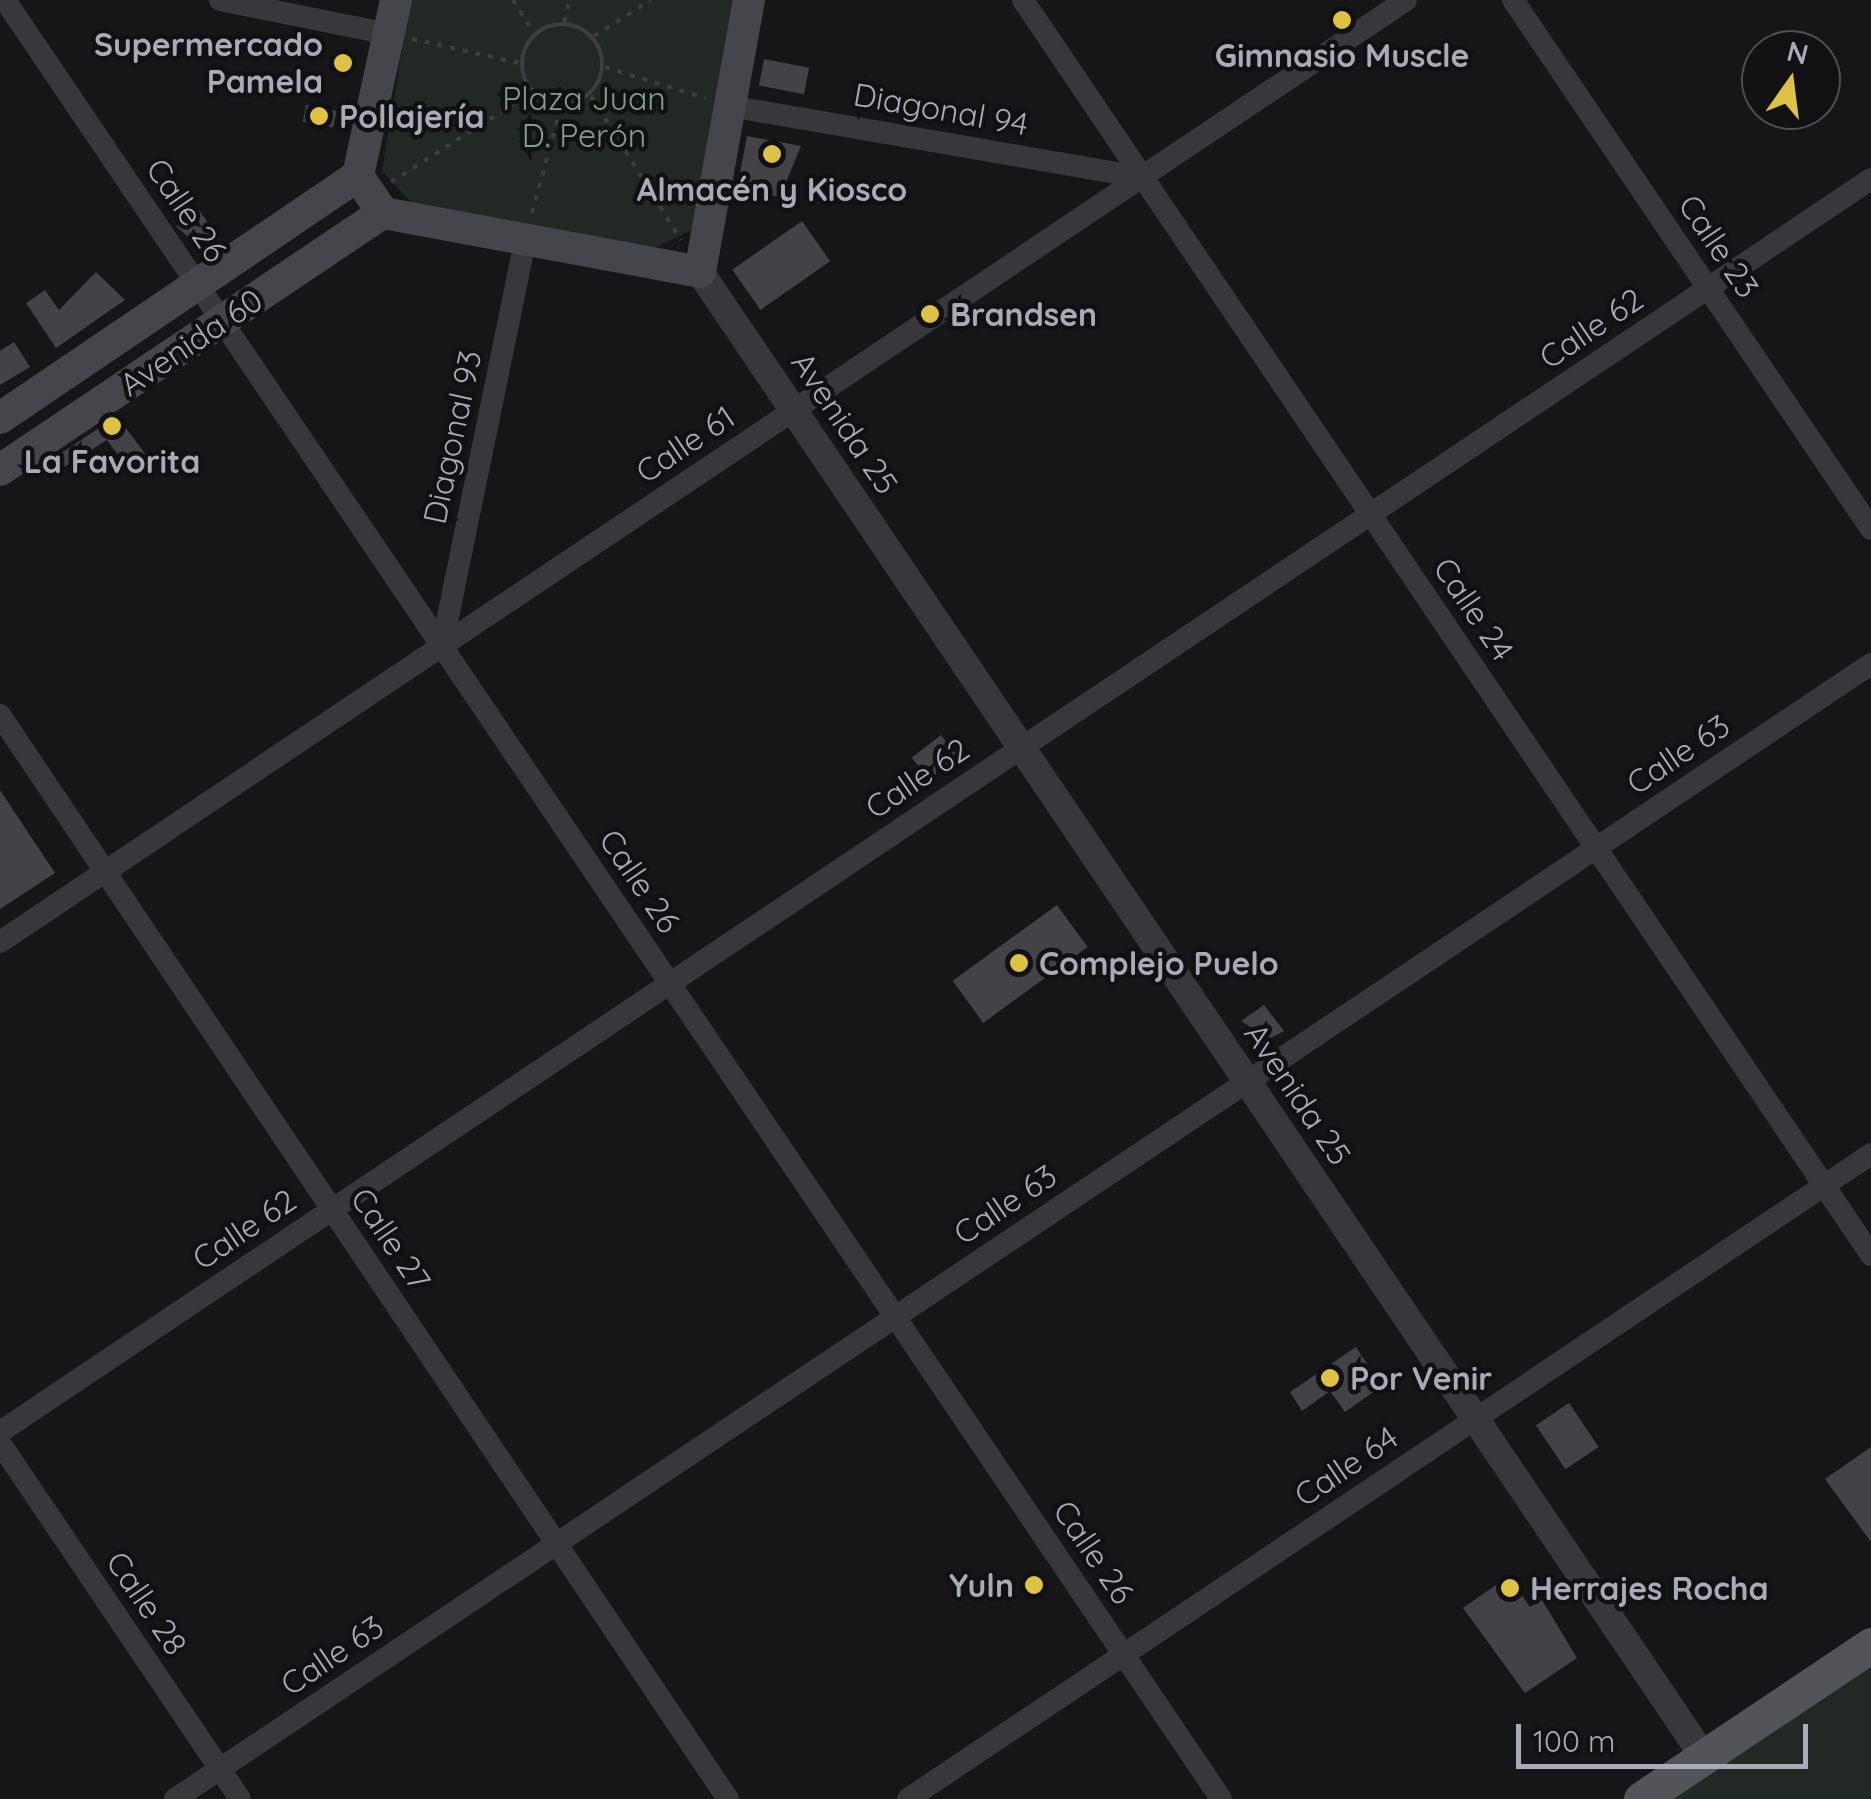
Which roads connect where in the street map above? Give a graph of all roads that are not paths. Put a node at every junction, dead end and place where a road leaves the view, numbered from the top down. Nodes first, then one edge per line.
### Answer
1 (5, 0) edge
2 (220, 0) edge
3 (396, 0) edge
4 (749, 0) edge
5 (1023, 0) edge
6 (1406, 0) edge
7 (1513, 0) edge
8 (388, 34) junction
9 (730, 106) junction
10 (1142, 176) junction
11 (1871, 179) edge
12 (370, 195) junction
13 (525, 240) junction
14 (700, 272) junction
15 (198, 284) junction
16 (1708, 288) junction
17 (222, 321) junction
18 (794, 410) junction
19 (0, 418) edge
20 (0, 470) edge
21 (1371, 514) junction
22 (1871, 529) edge
23 (442, 646) junction
24 (1871, 664) edge
25 (0, 715) edge
26 (1022, 748) junction
27 (1596, 848) junction
28 (105, 872) junction
29 (0, 942) edge
30 (670, 983) junction
31 (1247, 1081) junction
32 (1871, 1154) edge
33 (1824, 1185) junction
34 (332, 1210) junction
35 (1871, 1255) edge
36 (896, 1317) junction
37 (1476, 1419) junction
38 (0, 1432) edge
39 (0, 1443) edge
40 (556, 1544) junction
41 (1871, 1645) edge
42 (1124, 1654) junction
43 (1704, 1756) junction
44 (220, 1769) junction
45 (175, 1799) edge
46 (240, 1799) edge
47 (728, 1799) edge
48 (908, 1799) edge
49 (1221, 1799) edge
50 (1641, 1799) edge

1 - 15 street, Calle 26
2 - 8 street
3 - 8 main road
4 - 9 main road
5 - 10 street, Calle 24
6 - 10 street, Calle 61
7 - 16 street, Calle 23
8 - 12 main road
9 - 10 street, Diagonal 94
9 - 14 main road
10 - 18 street, Calle 61
10 - 21 street, Calle 24
11 - 16 street, Calle 62
12 - 13 main road
12 - 15 main road, Avenida 60
12 - 17 main road, Avenida 60
13 - 14 main road
13 - 23 street, Diagonal 93
14 - 18 street, Avenida 25
15 - 17 street, Calle 26
15 - 19 main road, Avenida 60
16 - 21 street, Calle 62
16 - 22 street, Calle 23
17 - 20 main road, Avenida 60
17 - 23 street, Calle 26
18 - 23 street, Calle 61
18 - 26 street, Avenida 25
21 - 26 street, Calle 62
21 - 27 street, Calle 24
23 - 28 street, Calle 61
23 - 30 street, Calle 26
24 - 27 street, Calle 63
25 - 28 street, Calle 27
26 - 30 street, Calle 62
26 - 31 street, Avenida 25
27 - 31 street, Calle 63
27 - 33 street, Calle 24
28 - 29 street, Calle 61
28 - 34 street, Calle 27
30 - 34 street, Calle 62
30 - 36 street, Calle 26
31 - 36 street, Calle 63
31 - 37 street, Avenida 25
32 - 33 street, Calle 64
33 - 35 street, Calle 24
33 - 37 street, Calle 64
34 - 38 street, Calle 62
34 - 40 street, Calle 27
36 - 40 street, Calle 63
36 - 42 street, Calle 26
37 - 42 street, Calle 64
37 - 43 street, Avenida 25
39 - 44 street, Calle 28
40 - 44 street, Calle 63
40 - 47 street, Calle 27
41 - 43 main road
42 - 48 street, Calle 64
42 - 49 street, Calle 26
43 - 50 main road
44 - 45 street, Calle 63
44 - 46 street, Calle 28

